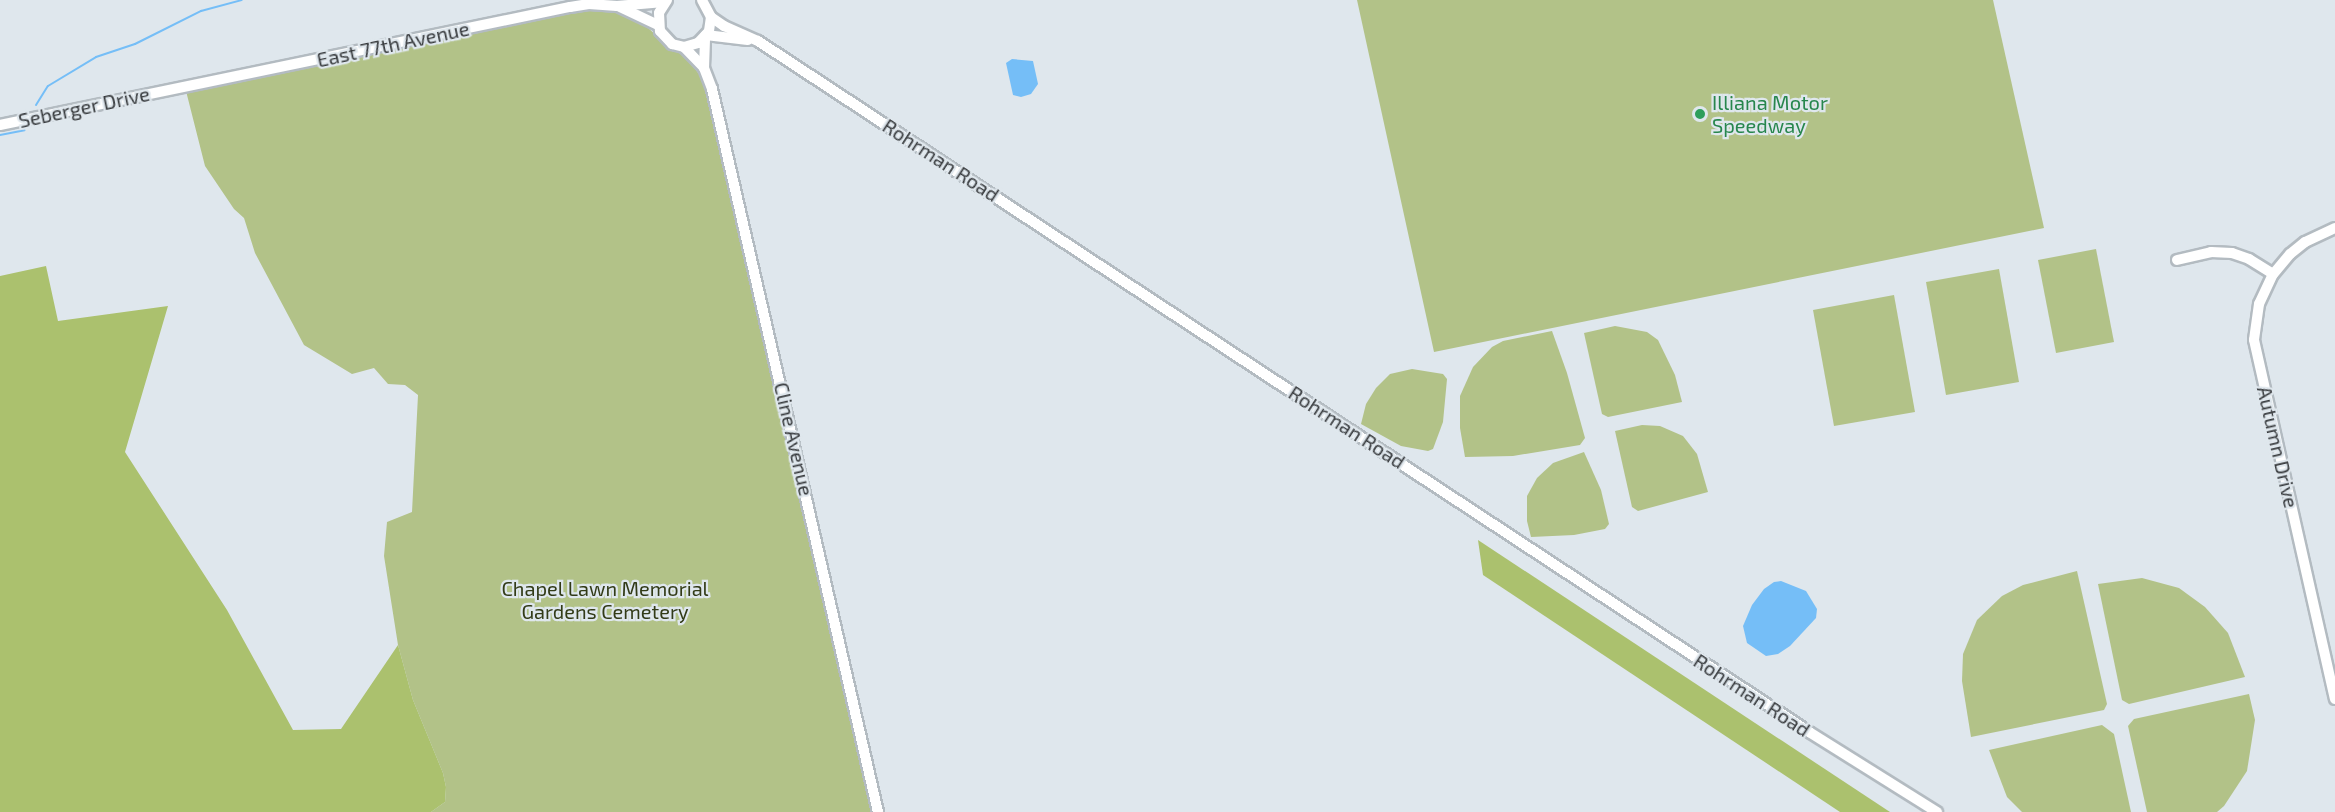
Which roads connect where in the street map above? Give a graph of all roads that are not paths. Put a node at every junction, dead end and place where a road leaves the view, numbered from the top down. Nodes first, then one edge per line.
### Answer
1 (702, 0) edge
2 (666, 1) edge
3 (617, 6) junction
4 (711, 17) junction
5 (658, 25) junction
6 (706, 36) junction
7 (758, 41) junction
8 (684, 46) junction
9 (704, 68) junction
10 (169, 90) joint
11 (0, 125) edge
12 (2335, 228) edge
13 (2177, 260) dead end
14 (2273, 274) junction
15 (2335, 699) edge
16 (878, 812) edge
17 (1937, 812) edge

1 - 4 street
2 - 3 street, East 77th Avenue
2 - 5 street
3 - 5 street, East 77th Avenue
3 - 10 street, East 77th Avenue
4 - 6 street, Cline Avenue
4 - 7 street, Rohrman Road
5 - 8 street, East 77th Avenue
6 - 7 street, Rohrman Road
6 - 8 street
6 - 9 street, Cline Avenue
7 - 17 street, Rohrman Road
8 - 9 street, Cline Avenue
9 - 16 street, Cline Avenue
10 - 11 street, Seberger Drive
12 - 14 street, Autumn Drive
13 - 14 street
14 - 15 street, Autumn Drive

